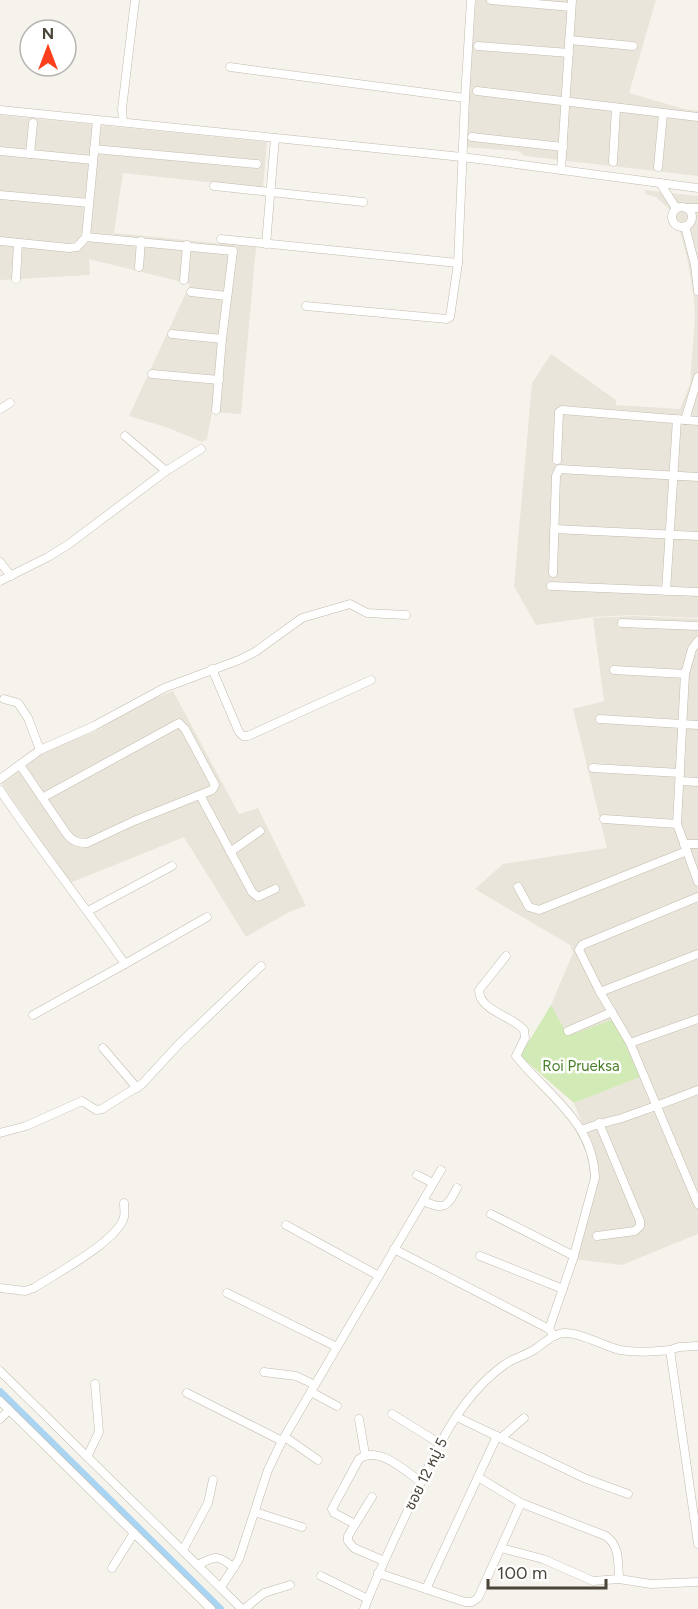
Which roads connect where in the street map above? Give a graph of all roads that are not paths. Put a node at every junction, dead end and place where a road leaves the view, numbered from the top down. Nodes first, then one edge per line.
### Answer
1 (135, 0) edge
2 (471, 0) edge
3 (491, 0) edge
4 (572, 3) edge
5 (569, 40) junction
6 (478, 46) dead end
7 (633, 46) dead end
8 (568, 53) junction
9 (230, 67) dead end
10 (477, 91) dead end
11 (465, 98) junction
12 (566, 102) junction
13 (616, 108) junction
14 (0, 110) edge
15 (663, 114) junction
16 (698, 117) edge
17 (97, 121) junction
18 (33, 123) dead end
19 (123, 123) junction
20 (472, 137) dead end
21 (275, 138) junction
22 (562, 147) junction
23 (94, 149) junction
24 (0, 151) edge
25 (30, 154) junction
26 (462, 157) junction
27 (93, 160) junction
28 (613, 162) dead end
29 (257, 164) dead end
30 (658, 167) dead end
31 (561, 170) junction
32 (660, 183) junction
33 (214, 186) dead end
34 (698, 188) edge
35 (271, 191) junction
36 (0, 195) edge
37 (363, 202) dead end
38 (89, 203) junction
39 (676, 208) junction
40 (686, 208) junction
41 (698, 208) edge
42 (685, 226) junction
43 (86, 237) junction
44 (221, 239) dead end
45 (0, 241) edge
46 (141, 241) junction
47 (18, 243) junction
48 (266, 244) junction
49 (187, 245) junction
50 (458, 263) junction
51 (697, 265) edge
52 (139, 267) dead end
53 (16, 279) dead end
54 (184, 280) dead end
55 (698, 291) edge
56 (191, 292) dead end
57 (227, 296) junction
58 (306, 306) dead end
59 (172, 334) dead end
60 (222, 339) junction
61 (152, 374) dead end
62 (698, 377) edge
63 (219, 380) junction
64 (10, 403) dead end
65 (0, 409) edge
66 (216, 411) dead end
67 (681, 420) junction
68 (698, 421) edge
69 (124, 436) dead end
70 (201, 449) dead end
71 (557, 460) dead end
72 (166, 471) junction
73 (673, 476) junction
74 (698, 477) edge
75 (554, 529) junction
76 (670, 534) junction
77 (698, 536) edge
78 (0, 562) edge
79 (553, 573) dead end
80 (11, 576) junction
81 (0, 581) edge
82 (551, 586) dead end
83 (666, 591) junction
84 (698, 592) edge
85 (406, 615) dead end
86 (622, 623) dead end
87 (698, 626) edge
88 (698, 641) edge
89 (212, 669) junction
90 (614, 670) dead end
91 (686, 674) junction
92 (371, 680) dead end
93 (4, 699) dead end
94 (600, 719) dead end
95 (683, 724) junction
96 (698, 725) edge
97 (40, 750) junction
98 (20, 765) junction
99 (593, 768) dead end
100 (680, 777) junction
101 (0, 779) edge
102 (698, 782) edge
103 (0, 790) edge
104 (200, 795) junction
105 (42, 798) junction
106 (604, 819) dead end
107 (677, 824) junction
108 (260, 831) dead end
109 (698, 844) edge
110 (685, 847) junction
111 (230, 852) junction
112 (172, 866) dead end
113 (698, 882) edge
114 (518, 887) dead end
115 (275, 889) dead end
116 (698, 897) edge
117 (88, 910) junction
118 (207, 917) dead end
119 (698, 954) edge
120 (506, 956) dead end
121 (125, 964) junction
122 (261, 966) dead end
123 (600, 992) junction
124 (612, 1012) junction
125 (33, 1015) dead end
126 (698, 1018) edge
127 (568, 1031) dead end
128 (630, 1043) junction
129 (103, 1048) dead end
130 (137, 1088) junction
131 (698, 1090) edge
132 (657, 1107) junction
133 (601, 1126) junction
134 (0, 1133) edge
135 (584, 1133) junction
136 (441, 1170) dead end
137 (417, 1175) dead end
138 (433, 1183) junction
139 (457, 1188) dead end
140 (423, 1201) junction
141 (124, 1203) dead end
142 (698, 1203) edge
143 (491, 1214) dead end
144 (286, 1225) dead end
145 (597, 1236) dead end
146 (394, 1249) junction
147 (480, 1256) dead end
148 (574, 1256) junction
149 (379, 1276) junction
150 (0, 1288) edge
151 (563, 1289) junction
152 (226, 1293) dead end
153 (551, 1332) junction
154 (698, 1346) edge
155 (337, 1347) junction
156 (670, 1350) junction
157 (0, 1371) edge
158 (264, 1372) dead end
159 (95, 1384) dead end
160 (313, 1388) junction
161 (188, 1393) dead end
162 (0, 1401) edge
163 (337, 1407) dead end
164 (9, 1410) junction
165 (392, 1414) dead end
166 (457, 1417) junction
167 (524, 1418) dead end
168 (0, 1419) edge
169 (359, 1419) dead end
170 (499, 1437) junction
171 (283, 1439) junction
172 (439, 1443) junction
173 (88, 1455) junction
174 (365, 1455) junction
175 (318, 1460) dead end
176 (478, 1477) junction
177 (213, 1480) dead end
178 (421, 1482) junction
179 (628, 1494) dead end
180 (372, 1497) dead end
181 (521, 1503) junction
182 (255, 1512) junction
183 (355, 1524) junction
184 (302, 1527) dead end
185 (134, 1533) junction
186 (698, 1544) edge
187 (501, 1548) junction
188 (183, 1550) junction
189 (384, 1561) junction
190 (198, 1565) junction
191 (112, 1568) dead end
192 (234, 1568) junction
193 (378, 1573) junction
194 (321, 1576) dead end
195 (619, 1579) junction
196 (698, 1582) edge
197 (290, 1585) dead end
198 (221, 1587) junction
199 (426, 1589) junction
200 (368, 1599) junction
201 (211, 1609) edge
202 (243, 1609) edge
203 (364, 1609) edge

1 - 19 street
2 - 11 street
3 - 4 street
4 - 5 street
5 - 7 street
5 - 8 street
6 - 8 street
8 - 12 street
9 - 11 street
10 - 12 street
11 - 26 street
12 - 13 street
12 - 22 street
13 - 15 street
13 - 28 street
14 - 17 street
15 - 16 street
15 - 30 street
17 - 19 street
17 - 23 street
18 - 25 street
19 - 21 street
20 - 22 street
21 - 26 street
21 - 35 street
22 - 31 street
23 - 27 street
23 - 29 street
24 - 25 street
25 - 27 street
26 - 31 street
26 - 50 street
27 - 38 street
31 - 32 street
32 - 34 street
32 - 39 street
33 - 35 street
35 - 37 street
35 - 48 street
36 - 38 street
38 - 43 street
39 - 40 street
39 - 42 street
40 - 41 street
40 - 42 street
42 - 51 street
43 - 46 street
43 - 47 street
44 - 48 street
45 - 47 street
46 - 49 street
46 - 52 street
47 - 53 street
48 - 50 street
49 - 54 street
49 - 57 street
50 - 58 street
51 - 55 street
56 - 57 street
57 - 60 street
59 - 60 street
60 - 63 street
61 - 63 street
62 - 67 street
63 - 66 street
64 - 65 street
67 - 68 street
67 - 71 street
67 - 73 street
69 - 72 street
70 - 72 street
72 - 80 street
73 - 74 street
73 - 75 street
73 - 76 street
75 - 76 street
75 - 79 street
76 - 77 street
76 - 83 street
78 - 80 street
80 - 81 street
82 - 83 street
83 - 84 street
85 - 89 street
86 - 87 street
88 - 91 street
89 - 92 street
89 - 97 street
90 - 91 street
91 - 95 street
93 - 97 street
94 - 95 street
95 - 96 street
95 - 100 street
97 - 98 street
98 - 101 street
98 - 105 street
99 - 100 street
100 - 102 street
100 - 107 street
103 - 117 street
104 - 105 street
104 - 105 street
104 - 111 street
106 - 107 street
107 - 110 street
108 - 111 street
109 - 110 street
110 - 113 street
110 - 114 street
111 - 115 street
112 - 117 street
116 - 123 street
117 - 121 street
118 - 121 street
119 - 123 street
120 - 135 street
121 - 125 street
122 - 130 street
123 - 124 street
124 - 127 street
124 - 128 street
126 - 128 street
128 - 132 street
129 - 130 street
130 - 134 street
131 - 132 street
132 - 133 street
132 - 142 street
133 - 135 street
133 - 145 street
135 - 148 street
136 - 138 street
137 - 138 street
138 - 140 street
139 - 140 street
140 - 146 street
141 - 150 street
143 - 148 street
144 - 149 street
146 - 149 street
146 - 153 street
147 - 151 street
148 - 151 street
149 - 155 street
151 - 153 street
152 - 155 street
153 - 156 street
153 - 166 street, ซอย 12 หมู่ 5
154 - 156 street
155 - 160 street
156 - 186 street
157 - 173 street
158 - 160 street
159 - 173 street
160 - 163 street
160 - 171 street
161 - 171 street
162 - 164 street
164 - 168 street
164 - 185 street
165 - 172 street
166 - 170 street
166 - 172 street, ซอย 12 หมู่ 5
167 - 170 street
169 - 174 street
170 - 176 street
170 - 179 street
171 - 175 street
171 - 182 street
172 - 178 street, ซอย 12 หมู่ 5
173 - 188 street
174 - 178 street
174 - 183 street
176 - 181 street
176 - 199 street
177 - 188 street
178 - 189 street, ซอย 12 หมู่ 5
180 - 183 street
181 - 187 street
181 - 195 street
182 - 184 street
182 - 192 street
183 - 189 street
185 - 191 street
185 - 201 street
187 - 195 street
187 - 199 street
188 - 190 street
189 - 193 street, ซอย 12 หมู่ 5
190 - 192 street
190 - 198 street
192 - 198 street
193 - 199 street
193 - 200 street, ซอย 12 หมู่ 5
194 - 200 street
195 - 196 street
197 - 202 street
198 - 202 street
200 - 203 street, ซอย 12 หมู่ 5

